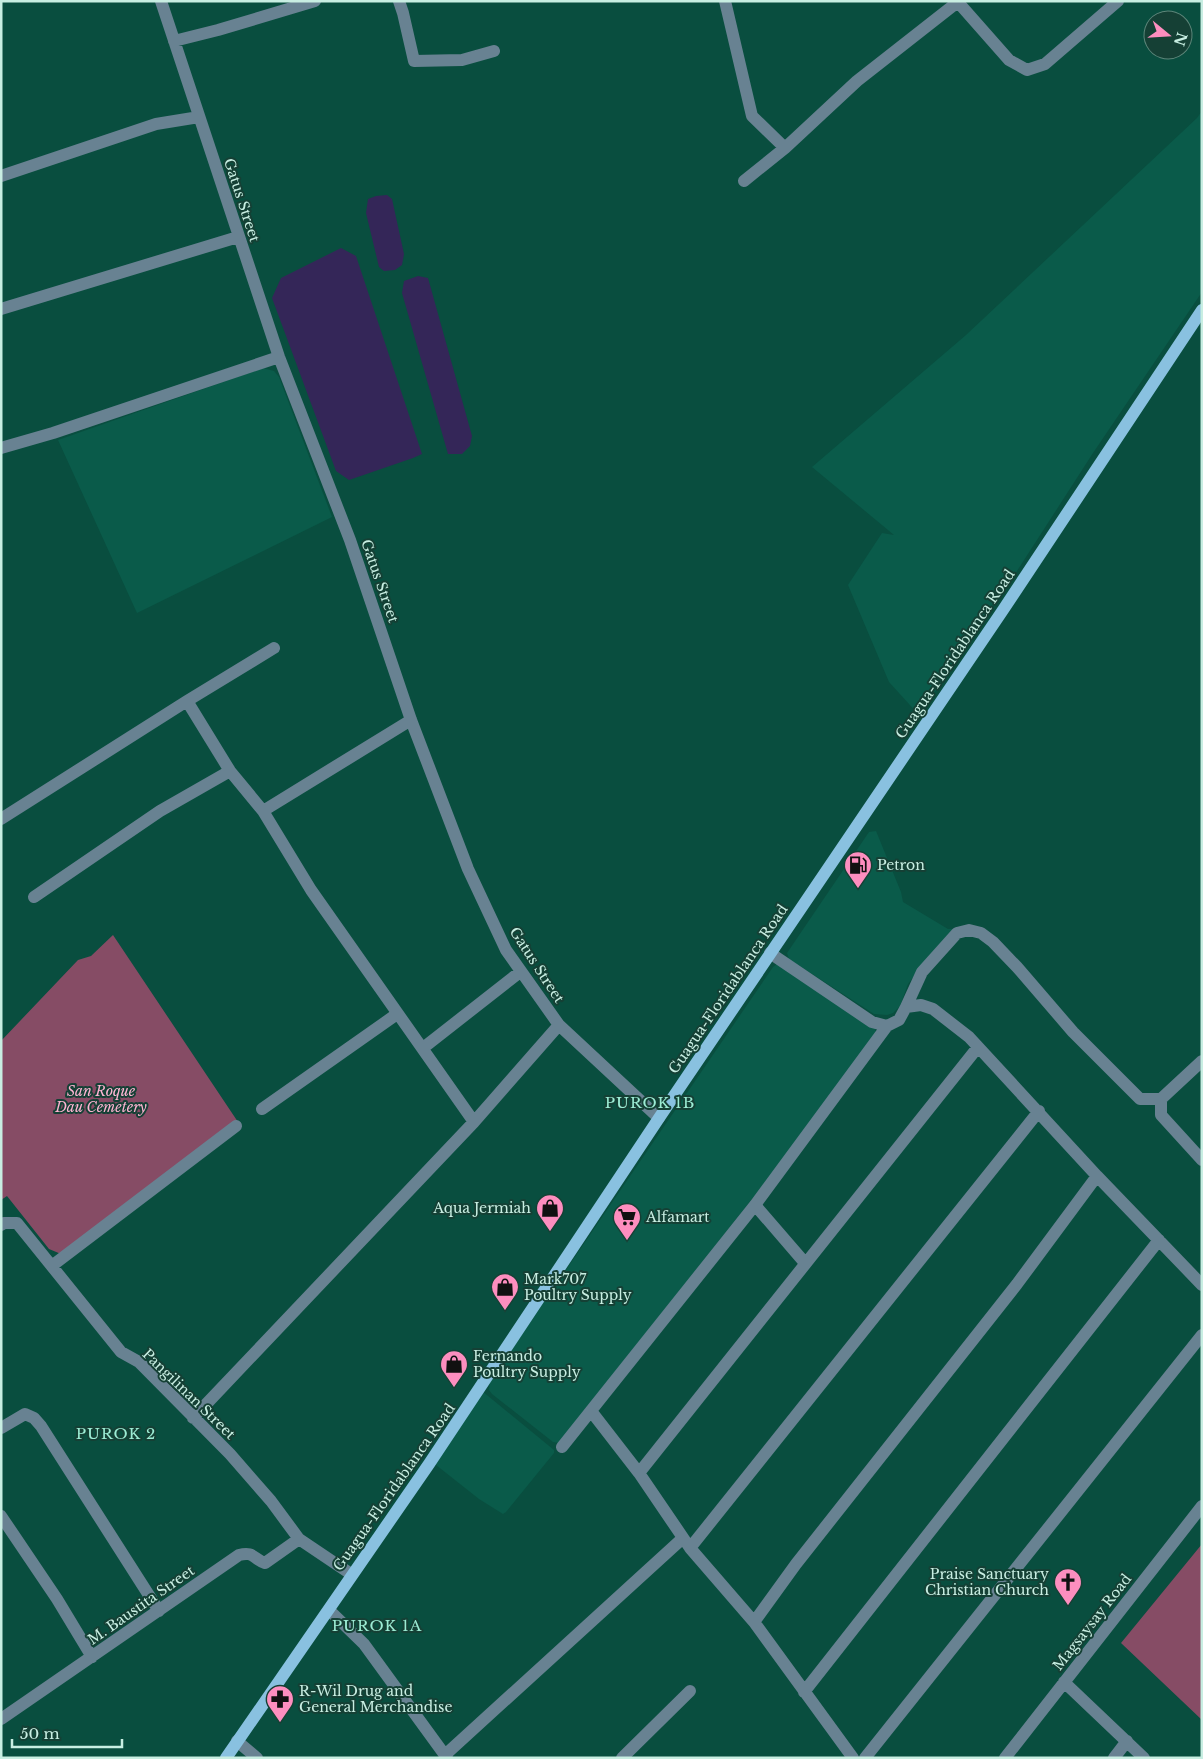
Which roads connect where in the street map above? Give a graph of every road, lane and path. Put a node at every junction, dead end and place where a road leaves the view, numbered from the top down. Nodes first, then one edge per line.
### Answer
1 (161, 1) edge
2 (315, 1) edge
3 (399, 1) edge
4 (725, 1) edge
5 (1118, 1) edge
6 (958, 2) edge
7 (174, 41) junction
8 (494, 51) dead end
9 (199, 117) junction
10 (785, 148) junction
11 (1, 176) edge
12 (744, 181) dead end
13 (238, 237) junction
14 (1, 309) edge
15 (1202, 310) edge
16 (278, 358) junction
17 (1, 448) edge
18 (274, 648) dead end
19 (186, 701) junction
20 (411, 720) junction
21 (230, 771) junction
22 (263, 811) junction
23 (1, 819) edge
24 (34, 897) dead end
25 (770, 953) junction
26 (520, 972) junction
27 (906, 1006) junction
28 (397, 1014) junction
29 (559, 1025) junction
30 (887, 1026) junction
31 (978, 1047) junction
32 (424, 1048) junction
33 (1202, 1061) edge
34 (1162, 1099) junction
35 (262, 1109) dead end
36 (1039, 1112) junction
37 (659, 1118) junction
38 (474, 1122) junction
39 (236, 1126) dead end
40 (1202, 1160) edge
41 (1097, 1176) junction
42 (755, 1205) junction
43 (2, 1223) edge
44 (1159, 1240) junction
45 (805, 1263) junction
46 (53, 1265) junction
47 (1202, 1285) edge
48 (1202, 1335) edge
49 (591, 1411) junction
50 (193, 1418) junction
51 (1, 1428) edge
52 (562, 1447) dead end
53 (639, 1473) junction
54 (1202, 1506) edge
55 (1, 1516) edge
56 (299, 1539) junction
57 (687, 1543) junction
58 (351, 1574) junction
59 (329, 1610) junction
60 (159, 1611) junction
61 (754, 1622) junction
62 (92, 1658) junction
63 (1064, 1682) junction
64 (690, 1691) dead end
65 (804, 1692) junction
66 (1, 1719) edge
67 (237, 1741) junction
68 (1127, 1741) junction
69 (446, 1756) edge
70 (226, 1758) edge
71 (257, 1758) edge
72 (622, 1758) edge
73 (853, 1758) edge
74 (865, 1758) edge
75 (1005, 1758) edge
76 (1114, 1758) edge
77 (1144, 1758) edge

1 - 7 street, Gatus Street
2 - 7 street
3 - 8 street
4 - 10 street
5 - 6 street
6 - 10 street
7 - 9 street, Gatus Street
9 - 11 street
9 - 13 street, Gatus Street
10 - 12 street
13 - 14 street
13 - 16 street, Gatus Street
15 - 25 main road, Guagua-Floridablanca Road
16 - 17 street
16 - 20 street, Gatus Street
18 - 19 street
19 - 21 street
19 - 23 street
20 - 22 street
20 - 26 street, Gatus Street
21 - 22 street
21 - 24 street
22 - 28 street
25 - 30 street
25 - 37 main road, Guagua-Floridablanca Road
26 - 29 street, Gatus Street
26 - 32 street
27 - 30 street
27 - 31 street
27 - 34 street
28 - 32 street
28 - 35 street
29 - 37 street, Gatus Street
29 - 38 street
30 - 42 street
31 - 36 street
31 - 45 street
32 - 38 street
33 - 34 street
34 - 40 street
36 - 41 street
36 - 57 street
37 - 58 main road, Guagua-Floridablanca Road
38 - 50 street
39 - 46 street
41 - 44 street
41 - 61 street
42 - 45 street
42 - 49 street
43 - 46 street, Pangilinan Street
44 - 47 street
44 - 65 street
45 - 53 street
46 - 50 street, Pangilinan Street
48 - 74 street
49 - 52 street
49 - 53 street
50 - 56 street, Pangilinan Street
51 - 60 street
53 - 57 street
54 - 63 street, Magsaysay Road
55 - 62 street
56 - 58 street, Pangilinan Street
56 - 60 street, M. Baustita Street
57 - 61 street
57 - 69 street
58 - 59 main road, Guagua-Floridablanca Road
59 - 67 main road, Guagua-Floridablanca Road
59 - 69 street
60 - 62 street, M. Baustita Street
61 - 65 street
62 - 66 street, M. Baustita Street
63 - 68 street
63 - 75 street, Magsaysay Road
64 - 72 street
65 - 73 street
67 - 70 main road, Guagua-Floridablanca Road
67 - 71 street
68 - 76 street
68 - 77 street

